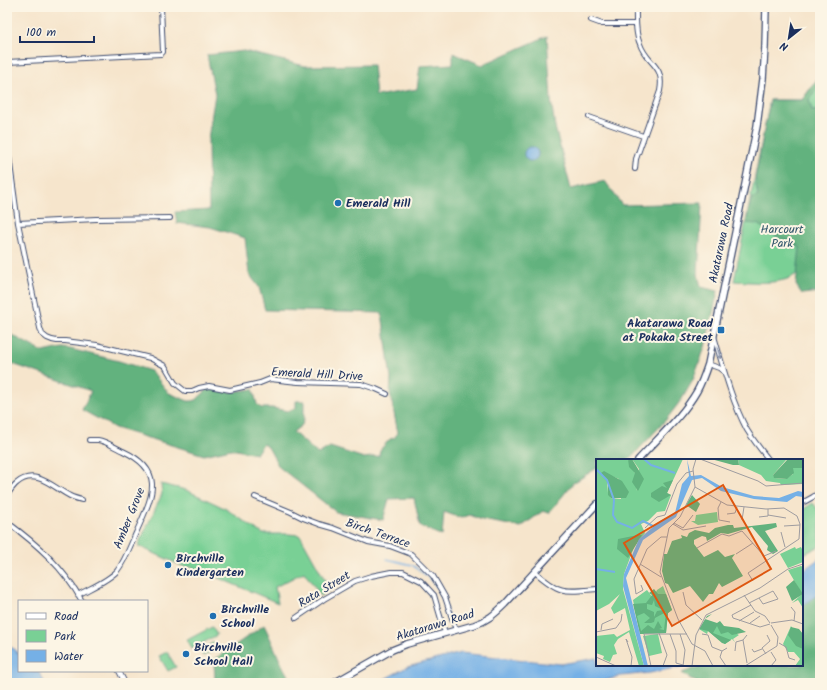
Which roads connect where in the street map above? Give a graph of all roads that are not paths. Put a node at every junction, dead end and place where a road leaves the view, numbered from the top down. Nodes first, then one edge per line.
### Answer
1 (161, 7) edge
2 (636, 7) edge
3 (766, 7) edge
4 (591, 20) dead end
5 (636, 24) junction
6 (7, 62) edge
7 (589, 117) dead end
8 (643, 136) junction
9 (7, 142) edge
10 (635, 169) dead end
11 (170, 218) dead end
12 (18, 223) junction
13 (714, 334) junction
14 (708, 364) junction
15 (724, 372) junction
16 (387, 394) dead end
17 (89, 440) dead end
18 (639, 459) edge
19 (768, 459) edge
20 (820, 492) edge
21 (7, 495) edge
22 (255, 497) dead end
23 (82, 500) dead end
24 (803, 502) edge
25 (596, 505) edge
26 (7, 522) edge
27 (535, 572) junction
28 (596, 589) edge
29 (78, 595) junction
30 (81, 600) edge
31 (296, 618) dead end
32 (456, 630) junction
33 (445, 633) junction
34 (120, 672) edge
35 (125, 683) edge
36 (334, 683) edge

1 - 6 street
2 - 5 street
3 - 13 street, Akatarawa Road
4 - 5 street
5 - 8 street
7 - 8 street
8 - 10 street
9 - 12 street, Emerald Hill Drive
11 - 12 street
12 - 16 street, Emerald Hill Drive
13 - 14 street, Akatarawa Road
13 -> 15 street
14 - 15 street
14 - 18 street, Akatarawa Road
15 - 19 street
17 - 29 street, Amber Grove
20 - 24 street
21 - 23 street
22 - 32 street, Birch Terrace
25 - 27 street, Akatarawa Road
26 - 29 street
27 - 28 street
27 - 32 street, Akatarawa Road
29 - 30 street
31 - 33 street, Rata Street
32 - 33 street, Akatarawa Road
33 - 36 street, Akatarawa Road
34 - 35 street

